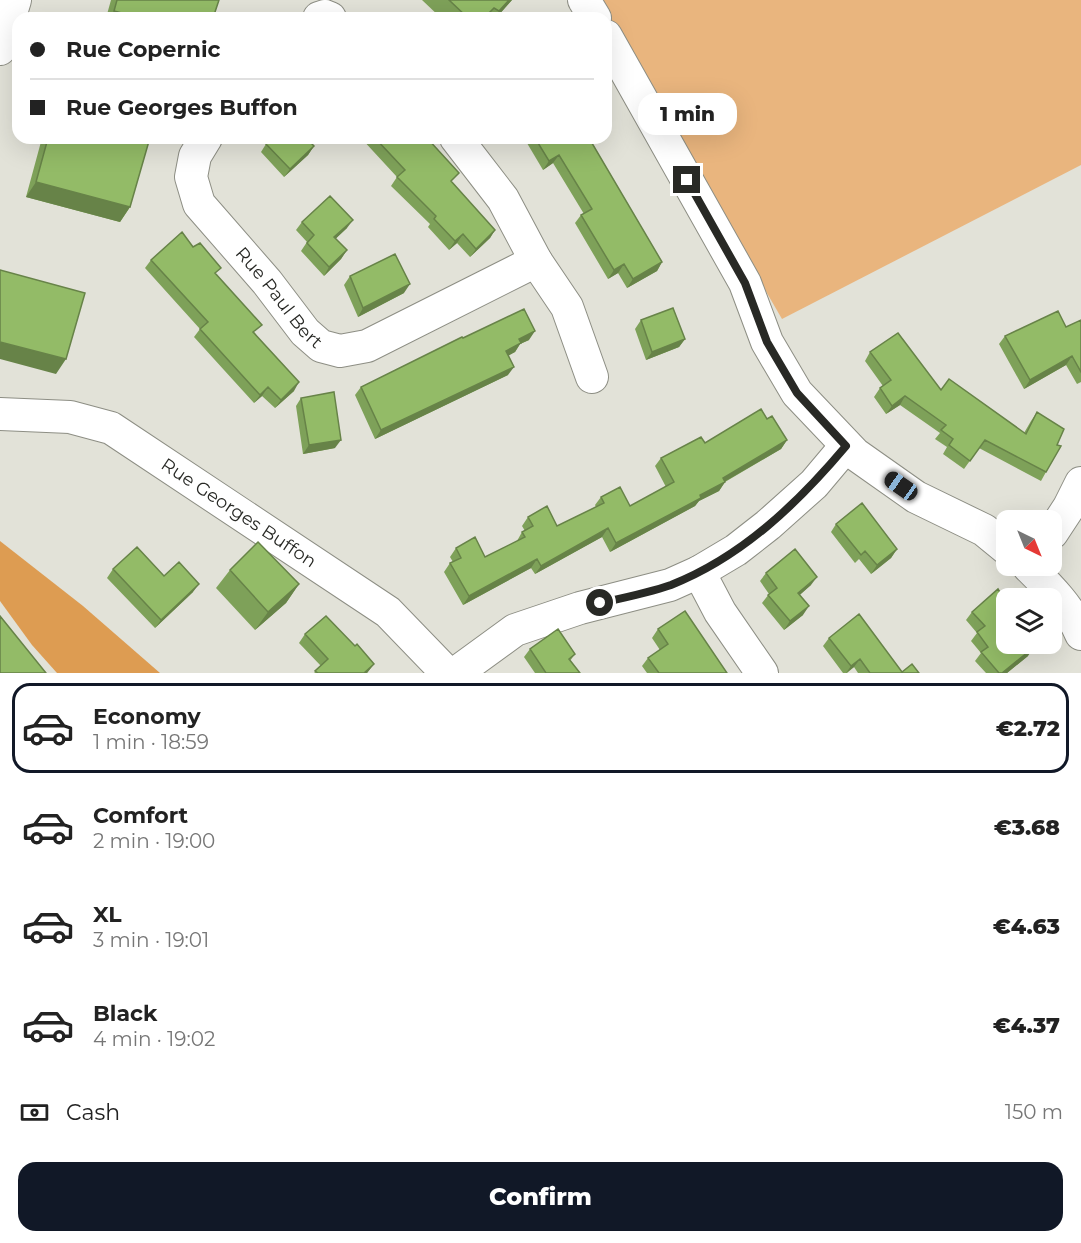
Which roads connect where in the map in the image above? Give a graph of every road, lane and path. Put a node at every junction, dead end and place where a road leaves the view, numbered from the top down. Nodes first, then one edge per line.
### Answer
1 (15, 0) edge
2 (612, 47) edge
3 (0, 49) edge
4 (202, 144) edge
5 (461, 144) edge
6 (536, 261) junction
7 (592, 377) dead end
8 (0, 414) edge
9 (846, 446) junction
10 (1081, 483) edge
11 (1062, 518) edge
12 (996, 540) edge
13 (699, 572) junction
14 (1038, 576) edge
15 (1081, 634) edge
16 (447, 673) edge
17 (456, 673) edge
18 (762, 673) edge

1 - 3 street
2 - 9 street
4 - 6 street, Rue Paul Bert
5 - 6 street
6 - 7 street
8 - 16 street, Rue Georges Buffon
9 - 12 street
9 - 13 street
10 - 11 street
13 - 17 street
13 - 18 street
14 - 15 street

